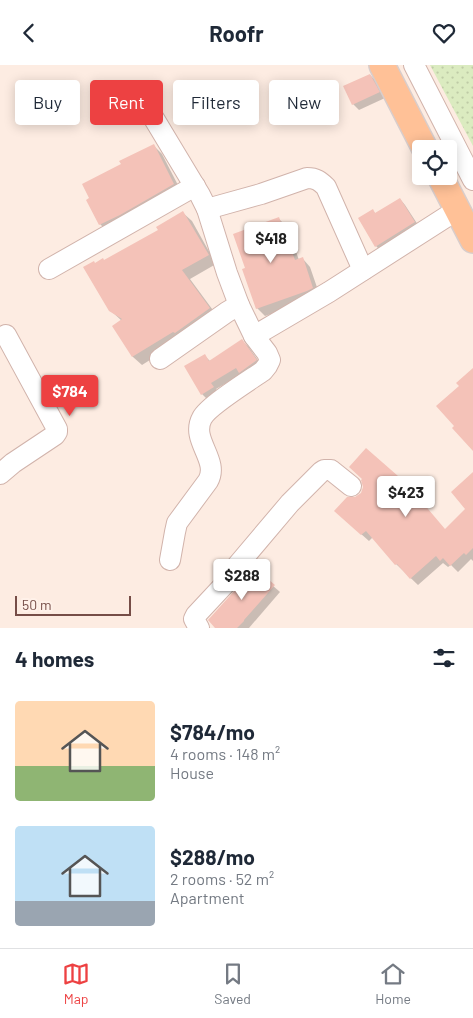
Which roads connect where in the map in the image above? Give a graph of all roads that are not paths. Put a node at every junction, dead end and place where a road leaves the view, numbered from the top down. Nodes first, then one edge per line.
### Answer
1 (382, 65) edge
2 (414, 65) edge
3 (158, 125) edge
4 (420, 140) edge
5 (473, 180) edge
6 (445, 185) edge
7 (195, 186) junction
8 (207, 209) junction
9 (457, 209) junction
10 (473, 240) edge
11 (49, 269) dead end
12 (363, 270) junction
13 (240, 305) junction
14 (6, 335) dead end
15 (254, 336) junction
16 (160, 359) dead end
17 (0, 474) edge
18 (351, 486) dead end
19 (170, 560) dead end
20 (199, 628) edge

1 - 4 main road
2 - 5 street
3 - 7 street
6 - 9 main road
7 - 8 street
7 - 11 street
8 - 12 street
8 - 13 street
9 - 10 main road
9 - 12 street
12 - 15 street
13 - 15 street
13 - 16 street
14 - 17 street
15 - 19 street
18 - 20 street

